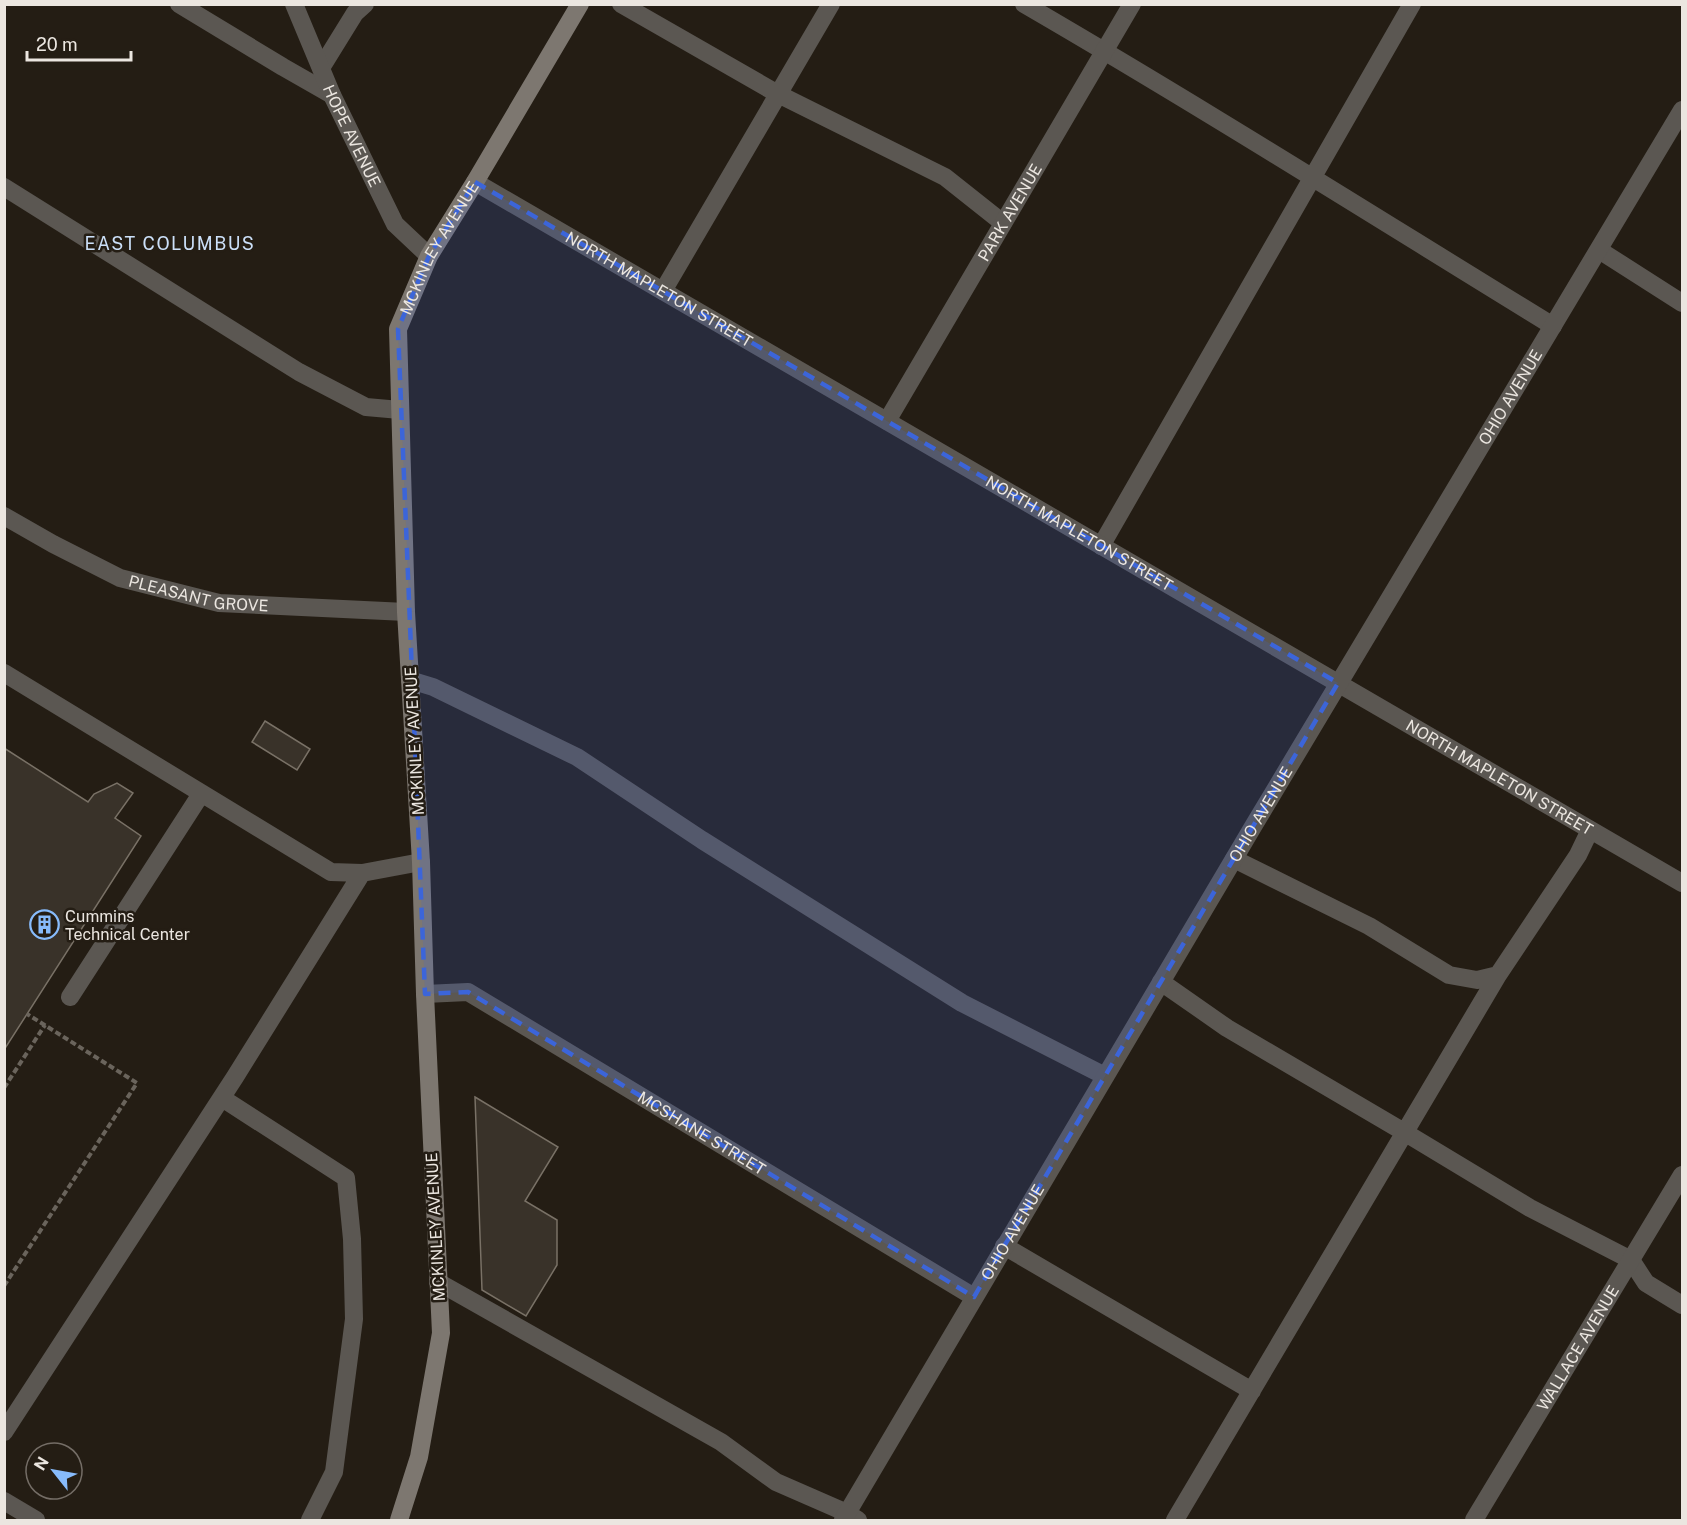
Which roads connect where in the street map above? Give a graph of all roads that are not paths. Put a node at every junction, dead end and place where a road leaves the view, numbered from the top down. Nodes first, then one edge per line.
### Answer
1 (179, 4) edge
2 (365, 4) edge
3 (580, 4) edge
4 (621, 4) edge
5 (831, 4) edge
6 (1024, 4) edge
7 (1132, 4) edge
8 (1413, 4) edge
9 (298, 6) edge
10 (1104, 51) junction
11 (321, 68) junction
12 (332, 94) junction
13 (778, 94) junction
14 (1683, 110) edge
15 (1313, 178) junction
16 (475, 182) junction
17 (4, 187) edge
18 (1003, 223) junction
19 (1599, 250) junction
20 (429, 256) junction
21 (663, 291) junction
22 (1683, 303) edge
23 (1553, 326) junction
24 (400, 410) junction
25 (887, 421) junction
26 (4, 516) edge
27 (1101, 546) junction
28 (406, 612) junction
29 (4, 673) edge
30 (410, 680) junction
31 (1338, 683) junction
32 (201, 794) junction
33 (1590, 830) junction
34 (1234, 859) junction
35 (421, 862) junction
36 (362, 873) junction
37 (1683, 883) edge
38 (1498, 975) junction
39 (1161, 982) junction
40 (424, 994) junction
41 (70, 997) dead end
42 (1105, 1076) junction
43 (222, 1098) junction
44 (1404, 1132) junction
45 (1683, 1175) edge
46 (1004, 1246) junction
47 (1631, 1260) junction
48 (438, 1282) junction
49 (974, 1297) junction
50 (1683, 1305) edge
51 (1252, 1390) junction
52 (4, 1432) edge
53 (4, 1501) edge
54 (849, 1518) edge
55 (1176, 1520) edge
56 (36, 1521) edge
57 (310, 1521) edge
58 (399, 1521) edge
59 (1474, 1521) edge

1 - 12 street
2 - 11 street
3 - 16 street, MCKINLEY AVENUE
4 - 13 street
5 - 13 street
6 - 10 street
7 - 10 street, PARK AVENUE
8 - 15 street
9 - 11 street, HOPE AVENUE
10 - 15 street
10 - 18 street, PARK AVENUE
11 - 12 street, HOPE AVENUE
12 - 20 street, HOPE AVENUE
13 - 18 street
13 - 21 street
14 - 19 street, OHIO AVENUE
15 - 23 street
15 - 27 street
16 - 20 street, MCKINLEY AVENUE
16 - 21 street, NORTH MAPLETON STREET
17 - 24 street
18 - 25 street, PARK AVENUE
19 - 22 street
19 - 23 street, OHIO AVENUE
20 - 24 street, MCKINLEY AVENUE
21 - 25 street, NORTH MAPLETON STREET
23 - 31 street, OHIO AVENUE
24 - 28 street, MCKINLEY AVENUE
25 - 27 street, NORTH MAPLETON STREET
26 - 28 street, PLEASANT GROVE
27 - 31 street, NORTH MAPLETON STREET
28 - 30 street, MCKINLEY AVENUE
29 - 32 street
30 - 35 street, MCKINLEY AVENUE
30 - 42 street
31 - 33 street, NORTH MAPLETON STREET
31 - 34 street, OHIO AVENUE
32 - 36 street
32 - 41 street
33 - 37 street, NORTH MAPLETON STREET
33 - 38 street
34 - 38 street
34 - 39 street, OHIO AVENUE
35 - 36 street
35 - 40 street, MCKINLEY AVENUE
36 - 43 street
38 - 44 street
39 - 42 street, OHIO AVENUE
39 - 44 street
40 - 48 street, MCKINLEY AVENUE
40 - 49 street, MCSHANE STREET
42 - 46 street, OHIO AVENUE
43 - 52 street
43 - 57 street
44 - 47 street
44 - 51 street
45 - 47 street, WALLACE AVENUE
46 - 49 street, OHIO AVENUE
46 - 51 street
47 - 50 street
47 - 59 street, WALLACE AVENUE
48 - 54 street
48 - 58 street, MCKINLEY AVENUE
49 - 54 street, OHIO AVENUE
51 - 55 street
53 - 56 street

